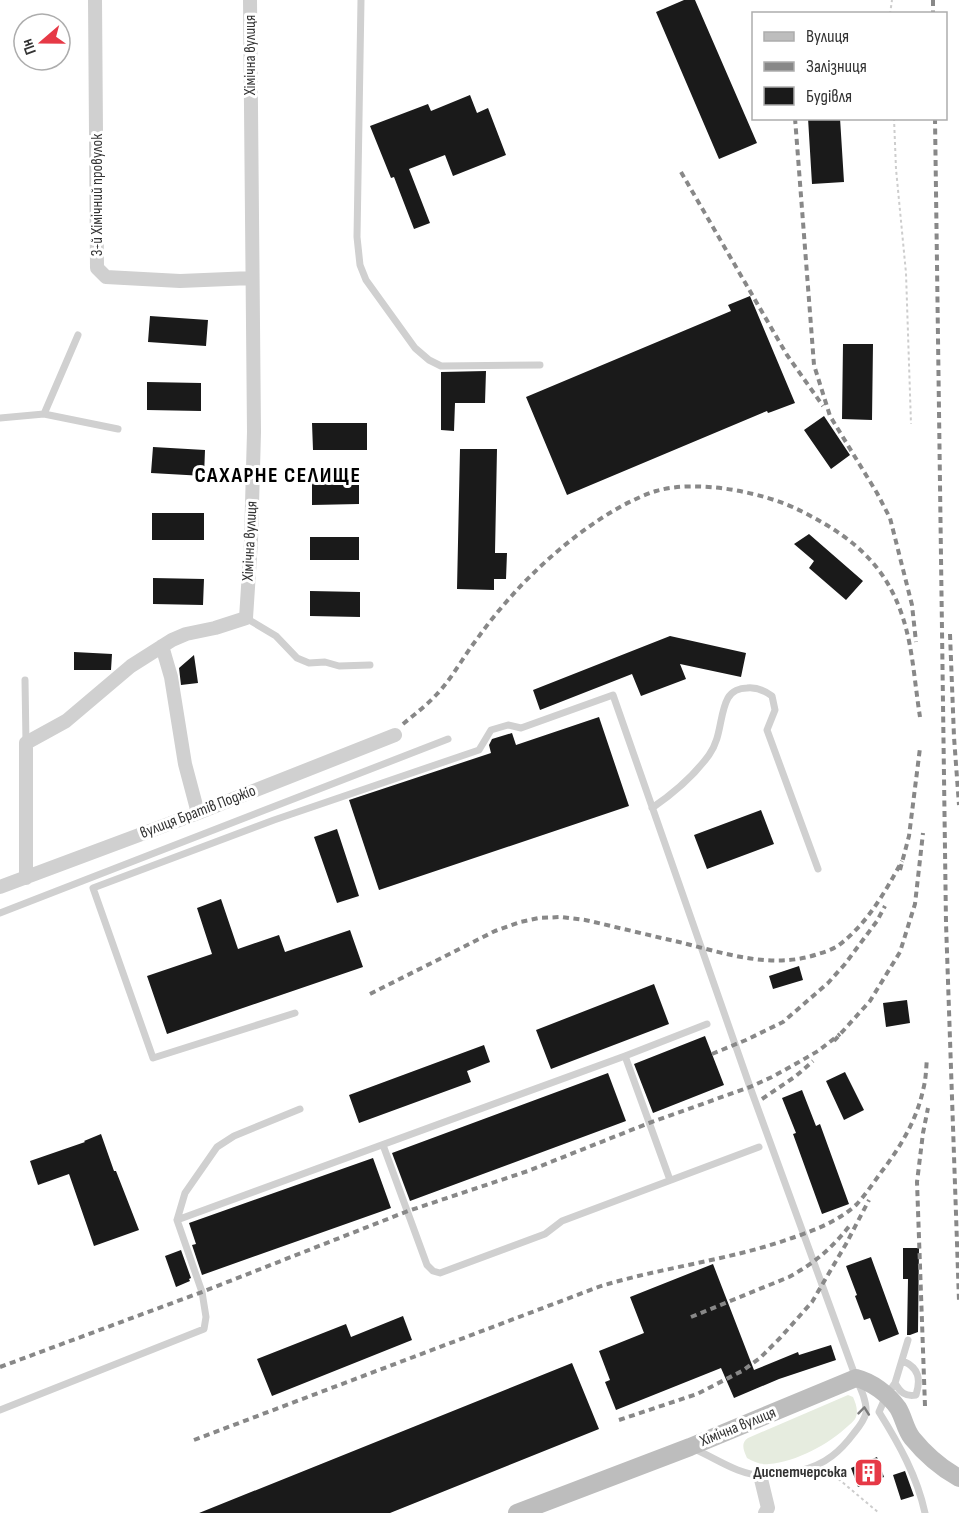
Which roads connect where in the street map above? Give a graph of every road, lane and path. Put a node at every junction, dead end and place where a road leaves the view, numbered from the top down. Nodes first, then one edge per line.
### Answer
1 (95, 0) edge
2 (250, 0) edge
3 (361, 0) edge
4 (894, 120) edge
5 (252, 278) junction
6 (78, 335) dead end
7 (540, 364) dead end
8 (44, 414) junction
9 (0, 418) edge
10 (911, 424) dead end
11 (118, 429) dead end
12 (246, 618) junction
13 (162, 646) junction
14 (370, 665) dead end
15 (25, 680) dead end
16 (395, 735) dead end
17 (448, 739) dead end
18 (26, 742) junction
19 (652, 808) junction
20 (198, 813) junction
21 (818, 869) dead end
22 (26, 878) junction
23 (0, 887) edge
24 (0, 913) edge
25 (295, 1013) dead end
26 (707, 1024) dead end
27 (625, 1056) junction
28 (300, 1109) dead end
29 (383, 1145) junction
30 (759, 1147) dead end
31 (670, 1180) junction
32 (177, 1220) junction
33 (908, 1340) dead end
34 (903, 1361) junction
35 (856, 1378) junction
36 (891, 1390) junction
37 (0, 1410) edge
38 (690, 1447) junction
39 (820, 1463) junction
40 (760, 1475) junction
41 (959, 1478) edge
42 (769, 1511) edge
43 (517, 1513) edge
44 (879, 1513) edge
45 (925, 1513) edge

1 - 5 street, 3-й Хімічний провулок
2 - 5 street, Хімічна вулиця
3 - 7 lane
4 - 10 path
5 - 12 street, Хімічна вулиця
6 - 8 lane
8 - 9 lane
8 - 11 lane
12 - 13 street
12 - 14 lane
13 - 18 street
13 - 20 street
15 - 18 lane
16 - 20 street, вулиця Братів Поджіо
17 - 24 lane
18 - 22 street
19 - 21 lane
19 - 25 lane
19 - 35 lane
20 - 22 street, вулиця Братів Поджіо
22 - 23 street, вулиця Братів Поджіо
26 - 27 lane
27 - 29 lane
27 - 31 lane
28 - 32 lane
29 - 31 lane
29 - 32 lane
30 - 31 lane
32 - 37 lane
33 - 34 lane
34 - 36 lane
34 - 36 lane
35 - 36 main road
35 - 38 main road, Хімічна вулиця
39 -> 35 lane
36 - 41 main road
36 - 45 lane
38 - 40 lane
38 - 43 main road, Хімічна вулиця
39 - 40 lane
39 - 44 path
40 - 42 street

